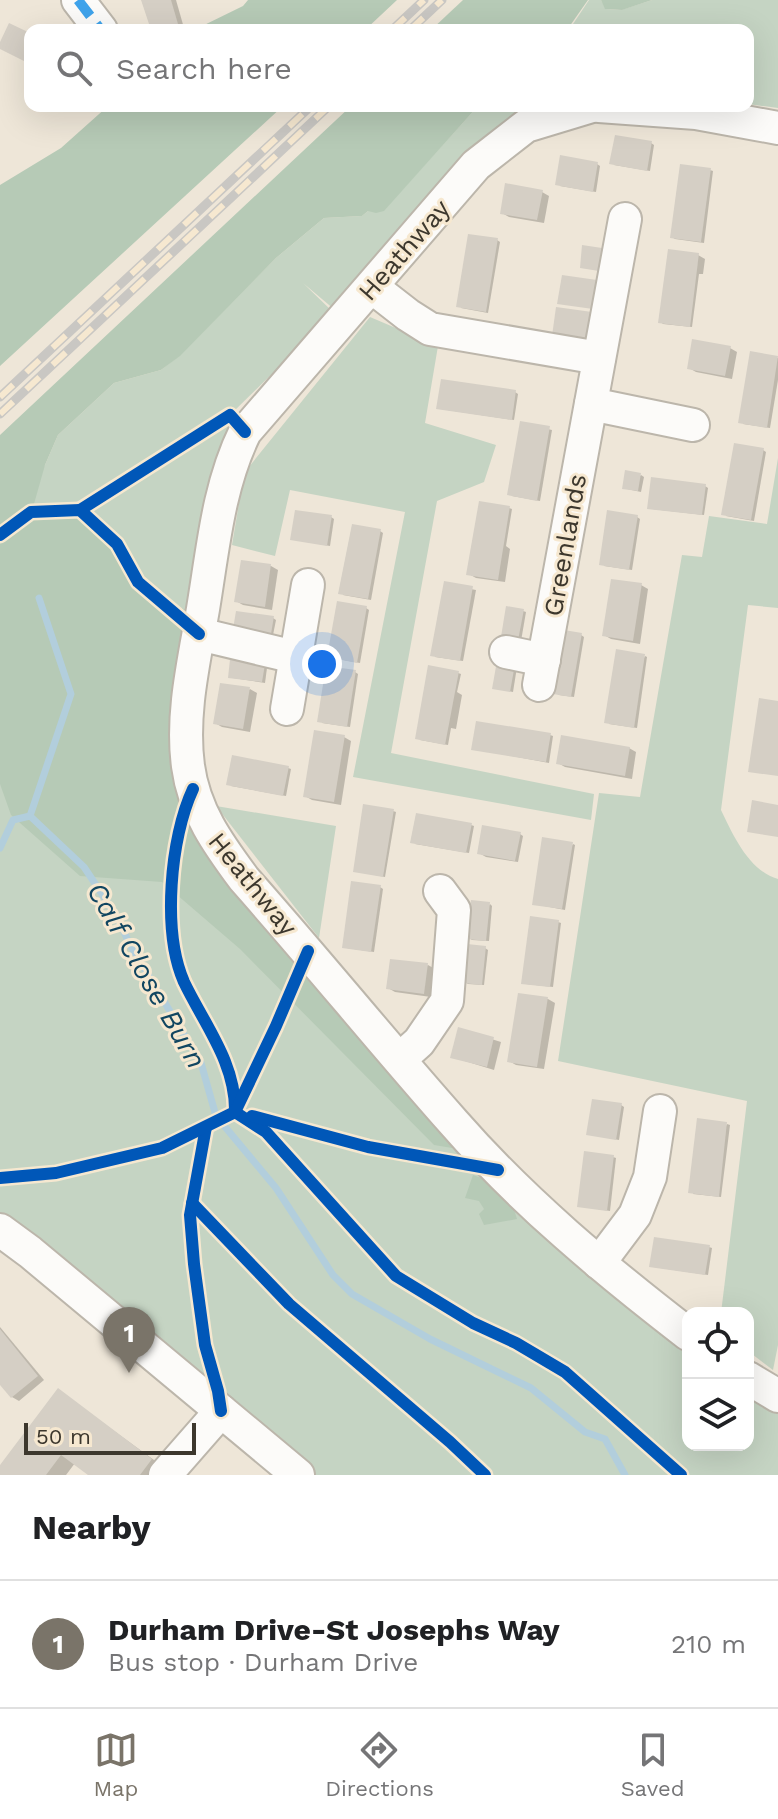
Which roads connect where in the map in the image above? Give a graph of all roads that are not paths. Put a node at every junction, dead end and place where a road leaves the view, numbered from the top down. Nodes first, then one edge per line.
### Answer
1 (78, 0) edge
2 (96, 24) edge
3 (572, 112) edge
4 (682, 112) edge
5 (778, 128) edge
6 (629, 234) dead end
7 (372, 287) junction
8 (599, 358) junction
9 (591, 404) junction
10 (694, 424) dead end
11 (308, 585) dead end
12 (199, 634) junction
13 (506, 652) dead end
14 (295, 657) junction
15 (287, 709) dead end
16 (440, 891) dead end
17 (400, 1059) junction
18 (660, 1111) dead end
19 (0, 1230) edge
20 (599, 1263) junction
21 (682, 1329) edge
22 (750, 1379) edge
23 (778, 1396) edge
24 (221, 1411) junction
25 (165, 1475) edge
26 (298, 1475) edge

1 - 2 street
3 - 7 street, Heathway
4 - 5 street
6 - 8 street, Greenlands
7 - 8 street
7 - 12 street, Heathway
8 - 9 street, Greenlands
9 - 10 street
9 - 13 street, Greenlands
11 - 14 street
12 - 14 street
12 - 17 street, Heathway
14 - 15 street
16 - 17 street
17 - 20 street, Heathway
18 - 20 street
19 - 24 street
20 - 21 street, Heathway
22 - 23 street
24 - 25 street
24 - 26 street

